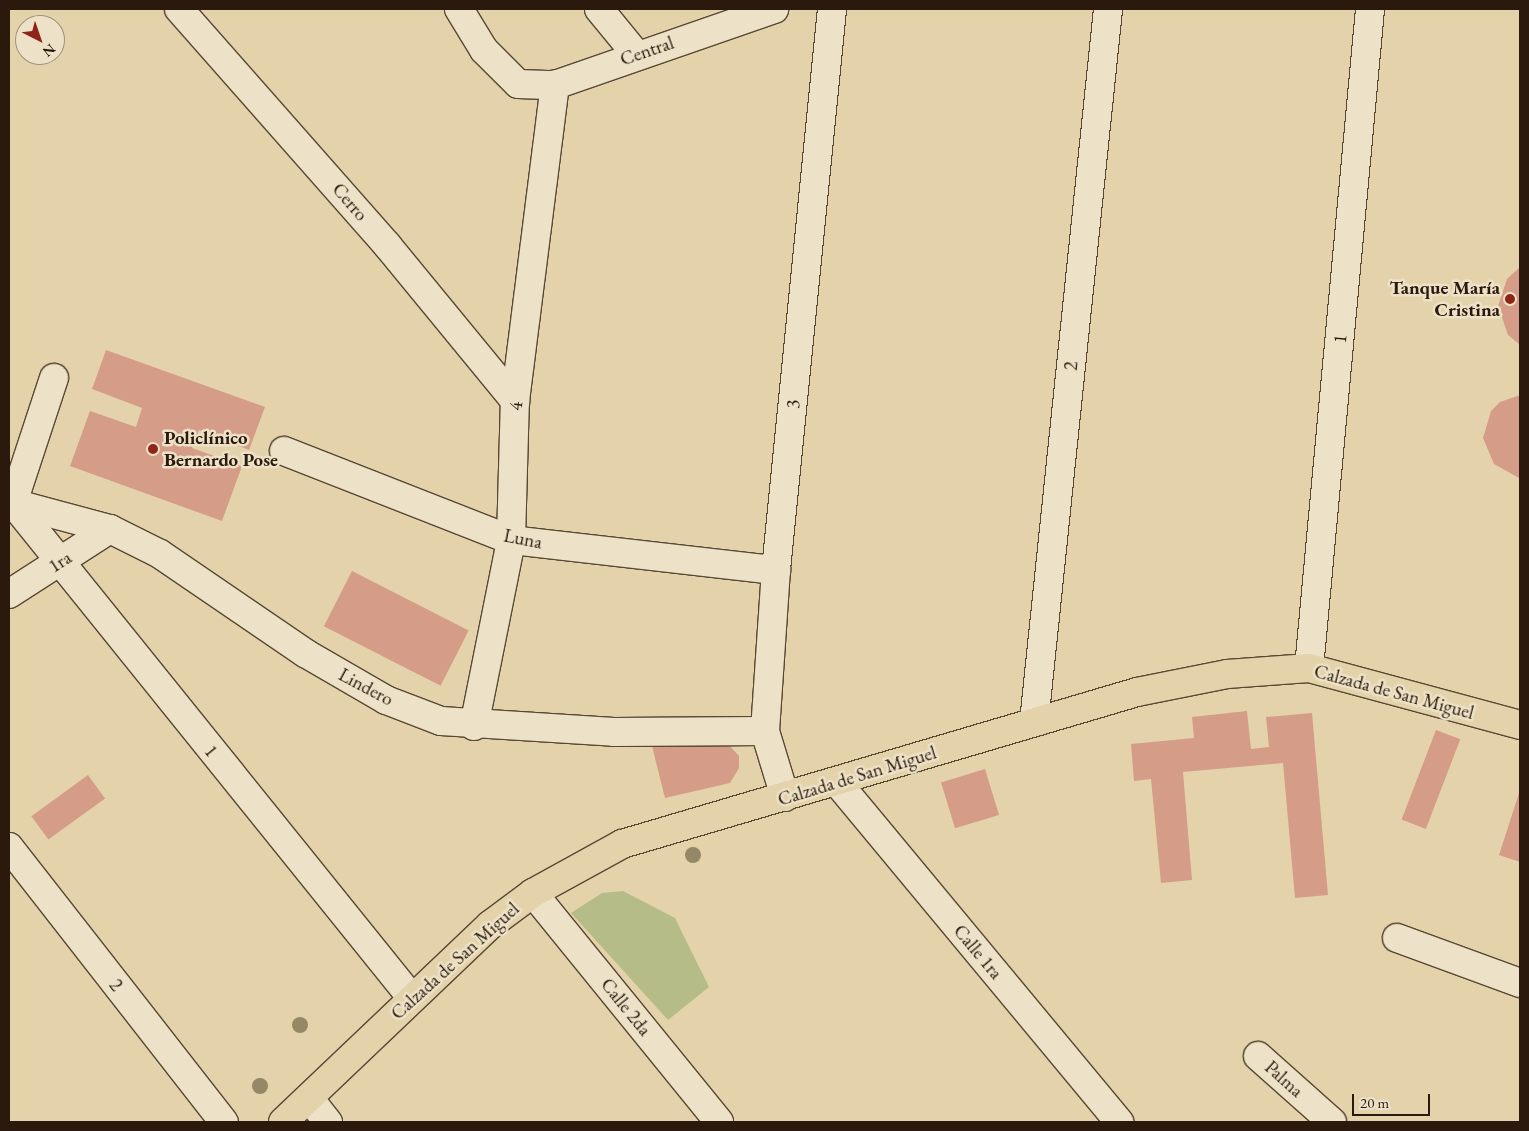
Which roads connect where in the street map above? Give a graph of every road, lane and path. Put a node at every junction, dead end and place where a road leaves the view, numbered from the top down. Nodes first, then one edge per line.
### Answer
1 (179, 9) edge
2 (459, 9) edge
3 (599, 9) edge
4 (774, 9) edge
5 (832, 9) edge
6 (1108, 9) edge
7 (1370, 9) edge
8 (636, 54) junction
9 (555, 85) junction
10 (54, 378) dead end
11 (515, 401) junction
12 (284, 451) dead end
13 (11, 502) edge
14 (110, 529) junction
15 (511, 540) junction
16 (58, 563) junction
17 (776, 570) junction
18 (9, 594) edge
19 (1309, 668) junction
20 (1034, 722) junction
21 (1520, 725) edge
22 (474, 726) junction
23 (765, 731) junction
24 (837, 782) junction
25 (785, 797) junction
26 (9, 847) edge
27 (533, 893) junction
28 (1397, 938) dead end
29 (1520, 983) edge
30 (411, 997) junction
31 (1258, 1056) dead end
32 (309, 1098) junction
33 (224, 1122) edge
34 (283, 1122) edge
35 (328, 1122) edge
36 (720, 1122) edge
37 (1119, 1122) edge
38 (1332, 1122) edge

1 - 11 street, Cerro
2 - 9 street, Central
3 - 8 street
4 - 8 street, Central
5 - 17 street, 3
6 - 20 street, 2
7 - 19 street, 1
8 - 9 street, Central
9 - 11 street, 4
10 - 13 street
11 - 15 street, 4
12 - 15 street, Luna
13 - 14 street, Lindero
13 - 16 street, 1
14 - 16 street, 1ra
14 - 22 street, Lindero
15 - 17 street, Luna
15 - 22 street, 4
16 - 18 street, 1ra
16 - 30 street, 1
17 - 23 street, 3
19 - 20 main road, Calzada de San Miguel
19 - 21 main road, Calzada de San Miguel
20 - 24 main road, Calzada de San Miguel
22 - 23 street, Lindero
23 - 25 street, 3
24 - 25 main road, Calzada de San Miguel
24 - 37 street, Calle 1ra
25 - 27 main road, Calzada de San Miguel
26 - 33 street, 2
27 - 30 main road, Calzada de San Miguel
27 - 36 street, Calle 2da
28 - 29 street
30 - 32 main road, Calzada de San Miguel
31 - 38 street, Palma
32 - 34 main road, Calzada de San Miguel
32 - 35 street

